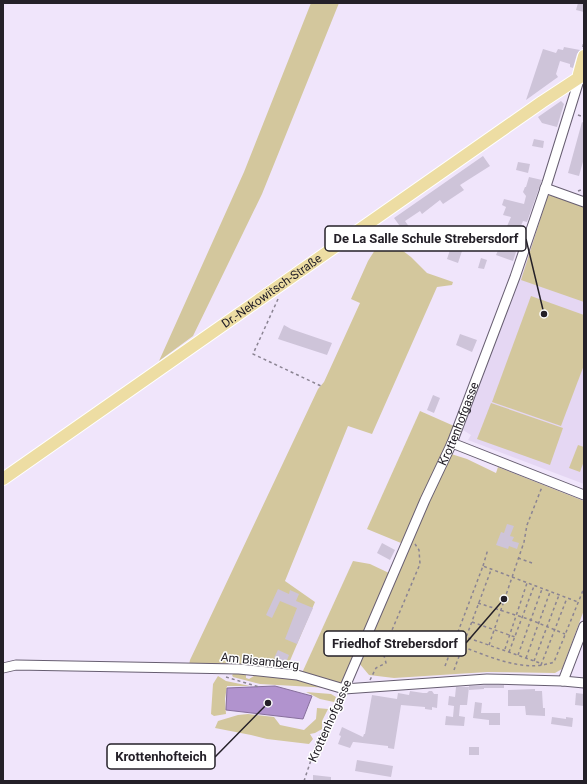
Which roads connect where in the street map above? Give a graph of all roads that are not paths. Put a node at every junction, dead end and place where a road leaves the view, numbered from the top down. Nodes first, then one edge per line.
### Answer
1 (584, 56) edge
2 (582, 79) edge
3 (545, 188) junction
4 (584, 202) edge
5 (452, 443) junction
6 (3, 478) edge
7 (584, 495) edge
8 (584, 626) edge
9 (3, 668) edge
10 (563, 681) junction
11 (584, 683) edge
12 (344, 689) junction

1 - 2 main road, Krottenhofgasse
2 - 3 street, Krottenhofgasse
2 - 6 main road, Dr.-Nekowitsch-Straße
3 - 4 street
3 - 5 street, Krottenhofgasse
5 - 7 street
5 - 12 street, Krottenhofgasse
8 - 10 street
9 - 12 street, Am Bisamberg
10 - 11 street, Am Bisamberg
10 - 12 street, Am Bisamberg

